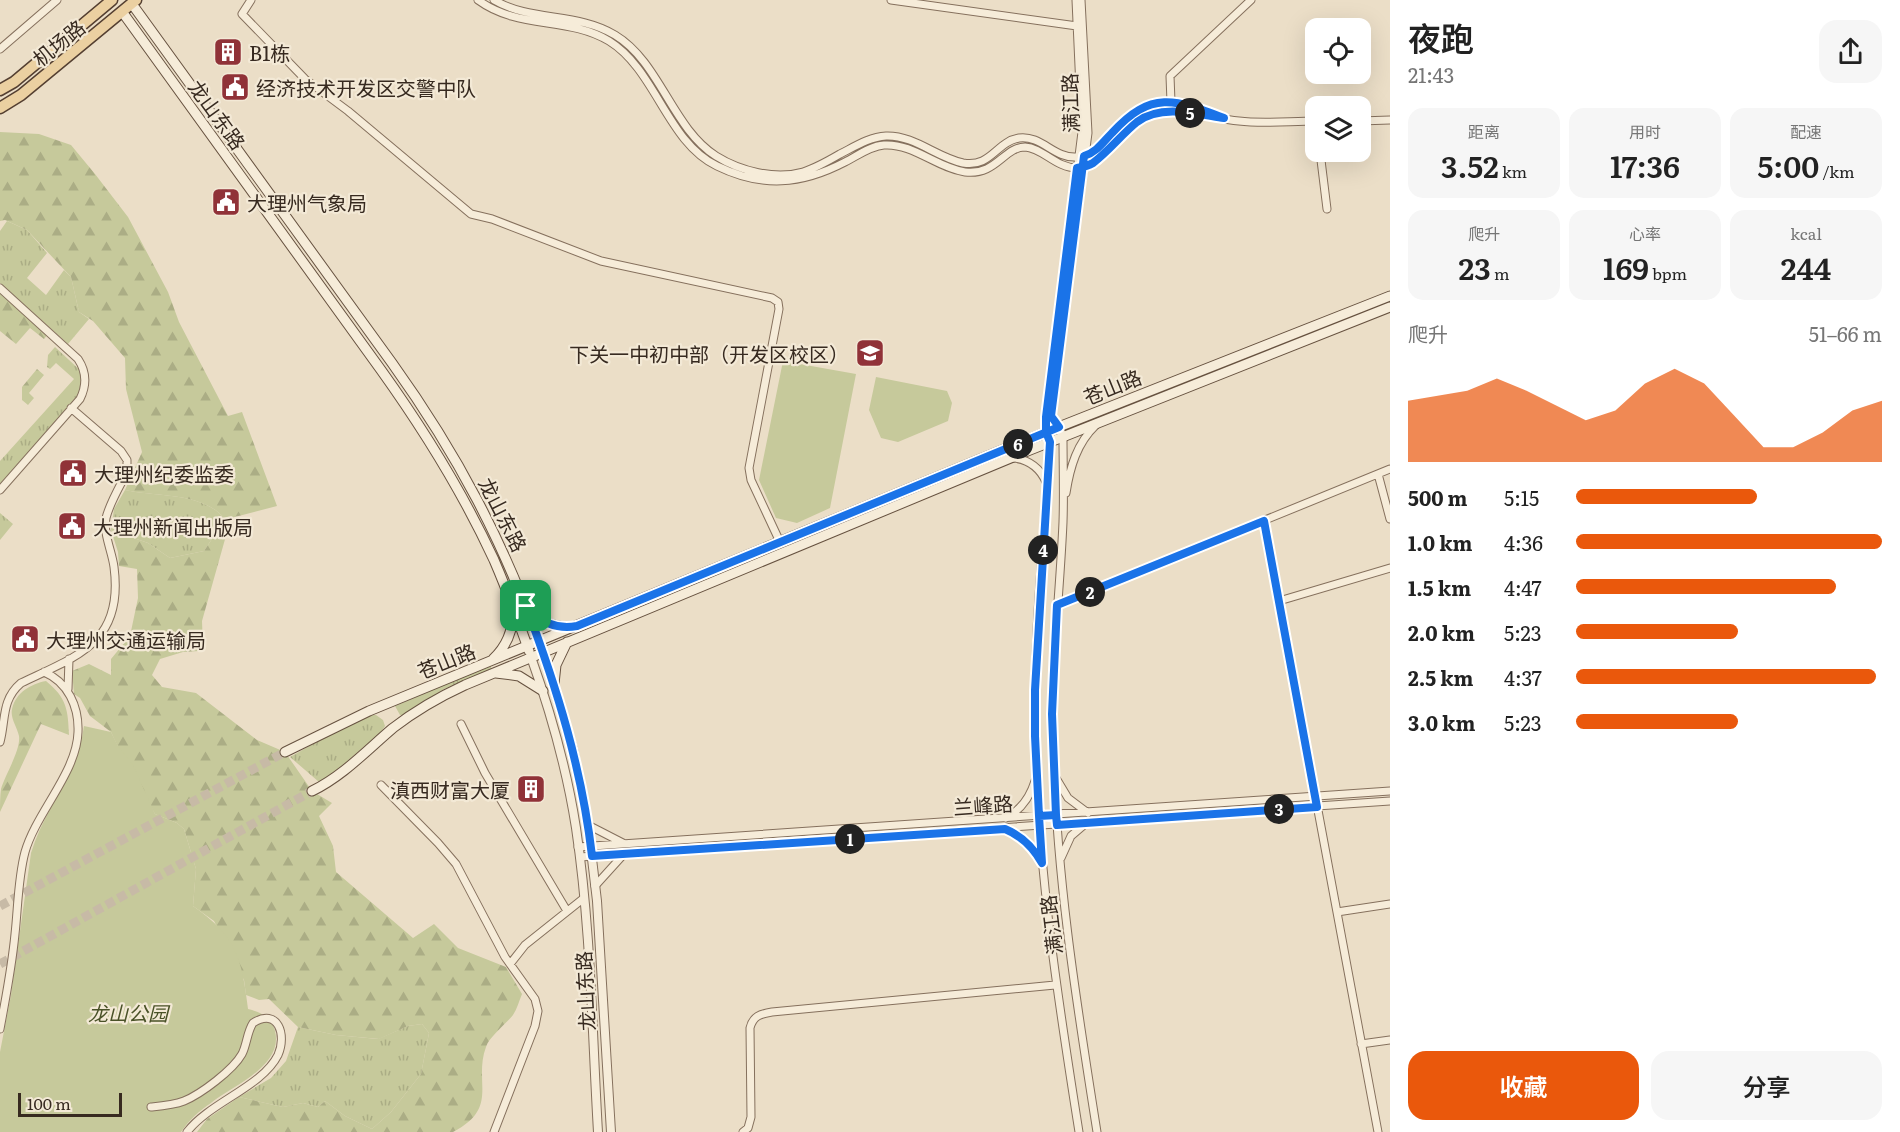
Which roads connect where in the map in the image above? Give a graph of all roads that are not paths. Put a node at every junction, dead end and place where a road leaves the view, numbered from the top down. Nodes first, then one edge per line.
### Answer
1 (57, 0) edge
2 (251, 0) edge
3 (478, 0) edge
4 (494, 0) edge
5 (891, 0) edge
6 (1076, 0) edge
7 (1081, 0) edge
8 (1251, 0) edge
9 (106, 2) edge
10 (134, 2) edge
11 (123, 13) junction
12 (1077, 26) junction
13 (148, 27) junction
14 (138, 34) junction
15 (0, 49) edge
16 (0, 90) edge
17 (1171, 102) junction
18 (0, 108) edge
19 (1224, 118) junction
20 (1371, 120) edge
21 (1390, 120) edge
22 (1305, 121) edge
23 (1118, 127) junction
24 (1126, 134) junction
25 (845, 152) junction
26 (712, 153) junction
27 (1081, 157) junction
28 (707, 160) junction
29 (849, 160) junction
30 (1321, 162) edge
31 (1080, 167) junction
32 (1328, 209) dead end
33 (0, 288) edge
34 (1390, 296) edge
35 (1390, 307) edge
36 (72, 408) junction
37 (1100, 422) junction
38 (1059, 427) junction
39 (1046, 432) junction
40 (1063, 436) junction
41 (1050, 442) junction
42 (1011, 458) junction
43 (1390, 469) edge
44 (1378, 474) junction
45 (1047, 484) junction
46 (0, 490) edge
47 (1390, 519) edge
48 (1264, 521) junction
49 (1063, 522) junction
50 (780, 542) junction
51 (1390, 568) edge
52 (1279, 601) junction
53 (1057, 605) junction
54 (526, 606) junction
55 (513, 607) junction
56 (577, 626) junction
57 (539, 641) junction
58 (567, 642) junction
59 (527, 646) junction
60 (543, 652) junction
61 (531, 657) junction
62 (69, 659) junction
63 (491, 661) junction
64 (45, 672) junction
65 (494, 673) junction
66 (554, 684) junction
67 (68, 689) junction
68 (543, 691) junction
69 (461, 724) dead end
70 (0, 742) edge
71 (285, 752) tunnel mouth
72 (1036, 766) junction
73 (1054, 768) junction
74 (381, 785) dead end
75 (312, 791) tunnel mouth
76 (1390, 792) edge
77 (1316, 797) junction
78 (1390, 801) edge
79 (1317, 807) junction
80 (1088, 813) junction
81 (1056, 815) junction
82 (1039, 816) junction
83 (1005, 819) junction
84 (1088, 822) junction
85 (588, 825) junction
86 (1057, 825) junction
87 (1039, 826) junction
88 (1005, 829) junction
89 (625, 844) junction
90 (578, 847) junction
91 (592, 851) junction
92 (624, 854) junction
93 (580, 857) junction
94 (1042, 863) junction
95 (1059, 863) junction
96 (595, 886) junction
97 (584, 898) junction
98 (1390, 904) edge
99 (567, 910) junction
100 (1337, 912) junction
101 (510, 964) junction
102 (1055, 985) junction
103 (0, 1029) edge
104 (1390, 1040) edge
105 (1361, 1044) junction
106 (151, 1107) dead end
107 (187, 1132) edge
108 (494, 1132) edge
109 (598, 1132) edge
110 (611, 1132) edge
111 (744, 1132) edge
112 (1079, 1132) edge
113 (1097, 1132) edge
114 (1378, 1132) edge

1 - 15 street
2 - 50 street
3 - 28 street
4 - 26 street
5 - 12 street
6 - 12 street, 满江路
7 - 27 street, 满江路
8 - 17 street
9 - 16 main road, 机场路
10 - 11 main road, 机场路
10 - 13 main road, 龙山东路
11 - 14 main road, 龙山东路
11 - 18 main road, 机场路
12 - 27 street, 满江路
13 - 14 main road
13 - 54 main road, 龙山东路
14 - 55 main road, 龙山东路
17 - 19 street
17 - 23 street
19 - 22 street
19 - 24 street
20 - 21 street
23 - 24 street
23 - 27 street
24 - 31 street
25 - 26 street
25 - 27 street
25 - 29 street
26 - 28 street
27 - 31 street, 满江路
28 - 29 street
29 - 31 street
30 - 32 street
31 - 38 street, 满江路
31 - 39 street, 满江路
33 - 36 street
34 - 38 main road, 苍山路
35 - 37 main road, 苍山路
36 - 46 street
36 - 62 street
37 - 40 main road, 苍山路
37 - 49 street
38 - 39 main road, 苍山路
38 - 40 street, 满江路
39 - 41 street, 满江路
39 - 50 main road, 苍山路
40 - 41 main road, 苍山路
40 - 49 street, 满江路
41 - 42 main road, 苍山路
41 - 45 street, 满江路
42 - 45 street
42 - 58 main road, 苍山路
43 - 44 street
44 - 47 street
44 - 48 street
45 - 72 street, 满江路
48 - 52 street
48 - 53 street
49 - 53 street, 满江路
50 - 56 main road, 苍山路
51 - 52 street
52 - 77 street
53 - 73 street, 满江路
54 - 56 main road
54 - 57 main road, 龙山东路
55 - 59 main road, 龙山东路
55 - 63 main road
56 - 57 main road, 苍山路
57 - 59 main road, 苍山路
57 - 60 main road, 龙山东路
58 - 60 main road, 苍山路
58 - 66 main road
59 - 61 main road, 龙山东路
59 - 63 main road, 苍山路
60 - 61 main road, 苍山路
60 - 66 street, 龙山东路
61 - 65 main road, 苍山路
61 - 68 street, 龙山东路
62 - 64 street
62 - 67 street
63 - 71 main road, 苍山路
64 - 67 street
64 - 70 street
65 - 68 main road
65 - 75 main road, 苍山路
66 - 85 street, 龙山东路
67 - 103 street
68 - 90 street, 龙山东路
69 - 99 street
72 - 82 street, 满江路
72 - 83 street
73 - 80 street
73 - 81 street, 满江路
74 - 101 street
76 - 77 street, 兰峰路
77 - 79 street
77 - 80 street, 兰峰路
78 - 79 street, 兰峰路
79 - 84 street, 兰峰路
79 - 100 street
80 - 81 street, 兰峰路
81 - 82 street, 兰峰路
81 - 86 street, 满江路
82 - 83 street, 兰峰路
82 - 87 street, 满江路
83 - 89 street, 兰峰路
84 - 86 street, 兰峰路
84 - 95 street
85 - 89 street
85 - 91 street, 龙山东路
86 - 87 street, 兰峰路
86 - 95 street, 满江路
87 - 88 street, 兰峰路
87 - 94 street, 满江路
88 - 92 street, 兰峰路
88 - 94 street
89 - 91 street, 兰峰路
90 - 91 street, 兰峰路
90 - 93 street, 龙山东路
91 - 92 street, 兰峰路
91 - 93 street, 兰峰路
91 - 96 street, 龙山东路
92 - 96 street
93 - 97 street, 龙山东路
94 - 102 street, 满江路
95 - 113 street, 满江路
96 - 110 street, 龙山东路
97 - 99 street
97 - 109 street, 龙山东路
98 - 100 street
99 - 101 street
100 - 105 street
101 - 108 street
102 - 111 street
102 - 112 street, 满江路
104 - 105 street
105 - 114 street
106 - 107 street

